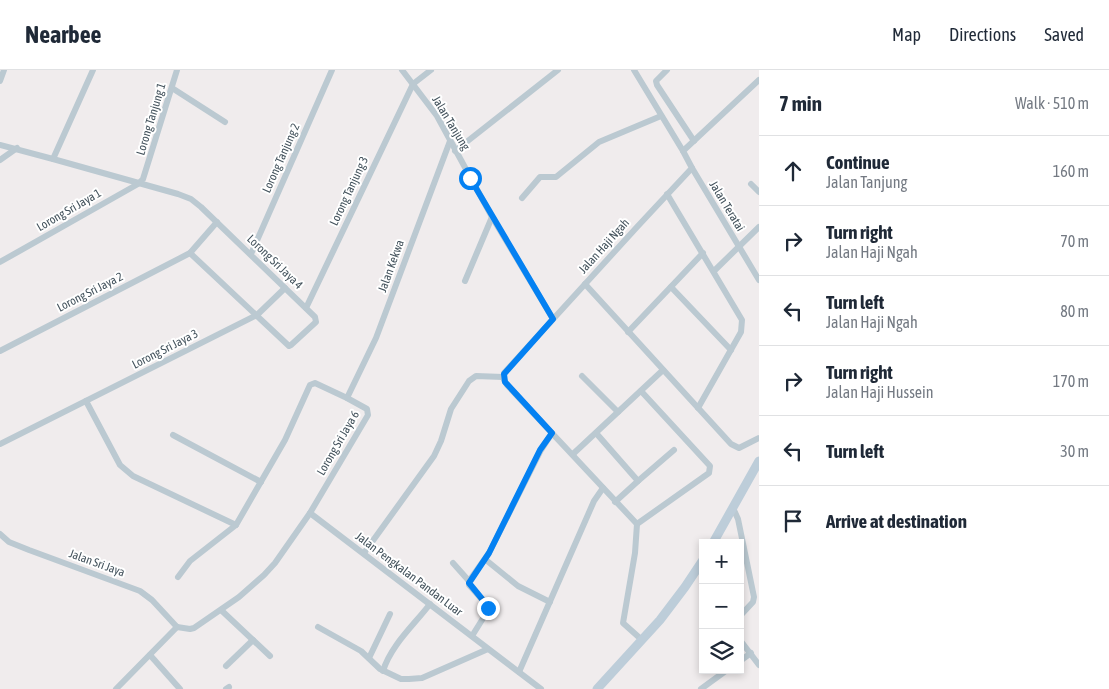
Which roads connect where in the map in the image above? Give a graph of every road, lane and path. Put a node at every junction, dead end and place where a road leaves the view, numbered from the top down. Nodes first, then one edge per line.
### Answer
1 (4, 70) edge
2 (94, 70) edge
3 (177, 70) edge
4 (332, 70) edge
5 (402, 70) edge
6 (431, 70) edge
7 (558, 70) edge
8 (634, 70) edge
9 (667, 70) edge
10 (0, 81) edge
11 (759, 81) edge
12 (413, 84) junction
13 (172, 88) junction
14 (661, 116) junction
15 (225, 122) dead end
16 (450, 140) junction
17 (694, 142) junction
18 (0, 145) edge
19 (17, 148) junction
20 (455, 151) junction
21 (682, 151) junction
22 (53, 158) junction
23 (0, 160) edge
24 (692, 168) junction
25 (146, 174) joint
26 (138, 184) junction
27 (750, 184) dead end
28 (759, 192) edge
29 (668, 194) junction
30 (522, 198) dead end
31 (492, 217) junction
32 (217, 222) junction
33 (759, 227) edge
34 (739, 247) junction
35 (190, 253) junction
36 (703, 253) junction
37 (251, 254) junction
38 (0, 262) edge
39 (714, 271) junction
40 (759, 280) edge
41 (465, 281) dead end
42 (585, 284) junction
43 (671, 287) junction
44 (285, 288) junction
45 (306, 308) junction
46 (257, 315) junction
47 (553, 319) junction
48 (628, 332) junction
49 (731, 350) junction
50 (0, 351) edge
51 (663, 370) junction
52 (582, 376) dead end
53 (503, 377) junction
54 (641, 391) junction
55 (348, 398) junction
56 (86, 401) junction
57 (698, 408) junction
58 (618, 412) junction
59 (596, 433) junction
60 (173, 435) dead end
61 (548, 438) junction
62 (759, 438) edge
63 (0, 444) edge
64 (674, 450) dead end
65 (572, 454) junction
66 (759, 461) edge
67 (638, 481) junction
68 (261, 482) junction
69 (600, 493) junction
70 (616, 502) junction
71 (733, 508) junction
72 (310, 513) junction
73 (637, 524) junction
74 (236, 525) junction
75 (0, 534) edge
76 (715, 539) edge
77 (364, 553) junction
78 (486, 560) junction
79 (454, 563) dead end
80 (699, 566) edge
81 (178, 577) dead end
82 (470, 581) junction
83 (757, 600) edge
84 (550, 602) junction
85 (430, 604) junction
86 (221, 610) junction
87 (744, 612) edge
88 (390, 614) dead end
89 (177, 627) junction
90 (318, 627) dead end
91 (472, 636) junction
92 (254, 640) junction
93 (640, 642) junction
94 (744, 646) edge
95 (488, 649) junction
96 (150, 654) junction
97 (750, 654) junction
98 (270, 656) dead end
99 (369, 658) junction
100 (744, 658) edge
101 (759, 665) edge
102 (226, 666) dead end
103 (383, 671) junction
104 (519, 672) junction
105 (722, 674) edge
106 (116, 689) edge
107 (180, 689) edge
108 (541, 689) edge
109 (597, 689) edge
110 (701, 689) edge

1 - 10 street
2 - 22 street
3 - 13 street, Lorong Tanjung 1
4 - 37 street, Lorong Tanjung 2
5 - 12 street, Jalan Tanjung
6 - 12 street
7 - 20 street
8 - 14 street
9 - 17 street
11 - 17 street
12 - 16 street, Jalan Tanjung
12 - 45 street, Lorong Tanjung 3
13 - 15 street
13 - 25 street, Lorong Tanjung 1
14 - 21 street
14 - 30 street
16 - 20 street, Jalan Tanjung
16 - 55 street, Jalan Kekwa
17 - 21 street
18 - 19 street, Lorong Sri Jaya 4
19 - 22 street, Lorong Sri Jaya 4
19 - 23 street
20 - 31 street, Jalan Tanjung
21 - 24 street
22 - 26 street, Lorong Sri Jaya 4
24 - 29 street, Jalan Haji Ngah
24 - 34 street, Jalan Teratai
25 - 26 street, Lorong Sri Jaya 1
26 - 32 street, Lorong Sri Jaya 4
26 - 38 street, Lorong Sri Jaya 1
27 - 28 street
29 - 36 street
29 - 42 street, Jalan Haji Ngah
31 - 41 street
31 - 47 street, Jalan Tanjung
32 - 35 street
32 - 37 street, Lorong Sri Jaya 4
33 - 34 street
34 - 39 street
34 - 40 street, Jalan Teratai
35 - 46 street
35 - 50 street, Lorong Sri Jaya 2
36 - 39 street
36 - 43 street
37 - 44 street, Lorong Sri Jaya 4
39 - 49 street
42 - 47 street, Jalan Haji Ngah
42 - 48 street
43 - 48 street
43 - 49 street
44 - 45 street, Lorong Sri Jaya 4
44 - 46 street, Lorong Sri Jaya 3
45 - 46 street, Lorong Sri Jaya 4
46 - 56 street, Lorong Sri Jaya 3
47 - 53 street, Jalan Haji Ngah
48 - 51 street
49 - 57 street
51 - 54 street
51 - 57 street
52 - 58 street
53 - 61 street
53 - 77 street
54 - 58 street
54 - 73 street
55 - 68 street, Lorong Sri Jaya 6
55 - 72 street, Lorong Sri Jaya 6
56 - 63 street, Lorong Sri Jaya 3
56 - 74 street
57 - 62 street
58 - 59 street
59 - 65 street
59 - 67 street
60 - 68 street
61 - 65 street
61 - 78 street
64 - 67 street
65 - 69 street
66 - 71 main road
67 - 70 street
68 - 74 street, Lorong Sri Jaya 6
69 - 70 street
69 - 84 street
70 - 73 street
71 - 76 main road
71 - 83 street
72 - 77 street, Jalan Pengkalan Pandan Luar
72 - 86 street, Lorong Sri Jaya 6
73 - 93 street
74 - 81 street, Lorong Sri Jaya 6
75 - 89 street, Jalan Sri Jaya
77 - 85 street, Jalan Pengkalan Pandan Luar
78 - 82 street
78 - 84 street
79 - 82 street
80 - 93 main road
82 - 91 street
83 - 87 street
84 - 104 street
85 - 91 street, Jalan Pengkalan Pandan Luar
85 - 103 street
86 - 89 street, Lorong Sri Jaya 6
86 - 92 street
88 - 99 street
89 - 96 street
90 - 99 street
91 - 95 street, Jalan Pengkalan Pandan Luar
92 - 98 street
92 - 102 street
93 - 109 main road
94 - 97 street
95 - 103 street
95 - 104 street, Jalan Pengkalan Pandan Luar
96 - 106 street
96 - 107 street
97 - 100 street
97 - 101 street
99 - 103 street
104 - 108 street, Jalan Pengkalan Pandan Luar
105 - 110 street

